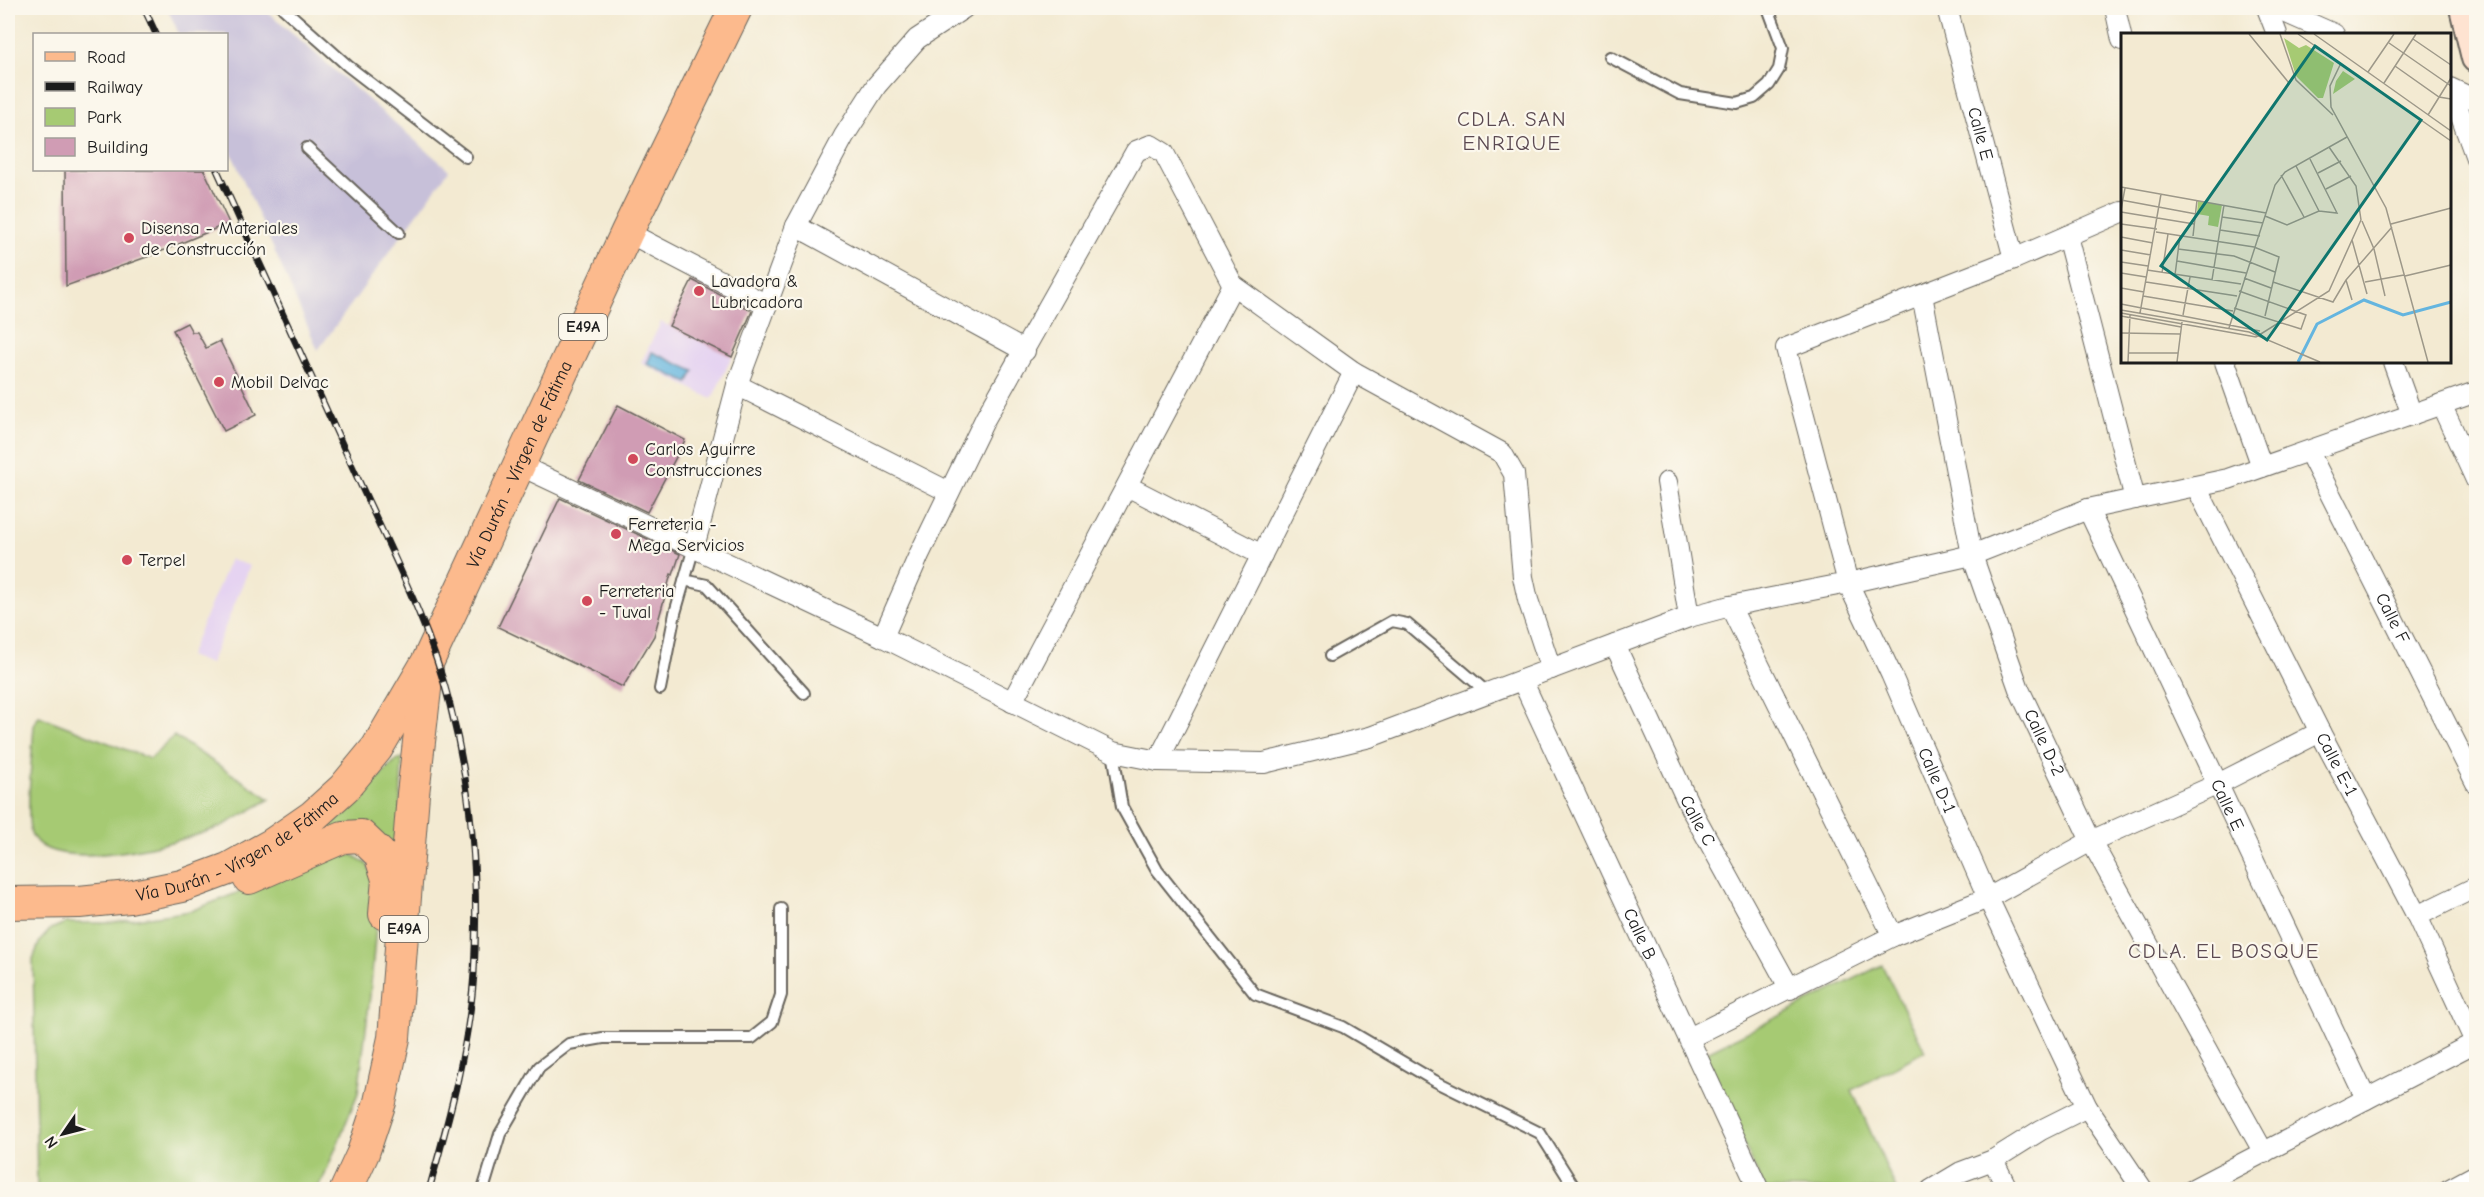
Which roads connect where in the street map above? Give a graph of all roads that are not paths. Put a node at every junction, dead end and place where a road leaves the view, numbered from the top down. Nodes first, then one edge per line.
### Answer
1 (283, 8) edge
2 (736, 8) edge
3 (964, 8) edge
4 (1768, 8) edge
5 (1947, 8) edge
6 (2115, 8) edge
7 (2267, 8) edge
8 (2275, 8) edge
9 (2464, 8) edge
10 (2277, 33) edge
11 (2332, 33) edge
12 (2121, 35) edge
13 (1610, 57) dead end
14 (2476, 58) edge
15 (2451, 88) edge
16 (2451, 91) edge
17 (2476, 100) edge
18 (306, 148) dead end
19 (466, 157) dead end
20 (2476, 158) edge
21 (2121, 212) edge
22 (795, 226) junction
23 (627, 232) junction
24 (399, 233) dead end
25 (2067, 236) junction
26 (2014, 259) junction
27 (1233, 285) junction
28 (1922, 295) junction
29 (767, 305) junction
30 (1025, 351) junction
31 (2225, 363) edge
32 (2393, 363) edge
33 (1354, 372) junction
34 (737, 385) junction
35 (2476, 392) edge
36 (2441, 404) junction
37 (2412, 415) junction
38 (2309, 452) junction
39 (519, 465) junction
40 (2262, 467) junction
41 (2476, 480) edge
42 (1668, 482) dead end
43 (1127, 486) junction
44 (2196, 486) junction
45 (949, 492) junction
46 (2135, 499) junction
47 (2088, 509) junction
48 (694, 547) junction
49 (1262, 555) junction
50 (1972, 555) junction
51 (684, 580) junction
52 (1848, 583) junction
53 (1730, 606) junction
54 (1689, 617) junction
55 (883, 637) junction
56 (1615, 645) junction
57 (1330, 656) dead end
58 (428, 661) junction
59 (1551, 669) junction
60 (1522, 680) junction
61 (660, 689) dead end
62 (804, 693) dead end
63 (1488, 693) junction
64 (1012, 702) junction
65 (2320, 732) junction
66 (1113, 752) junction
67 (1158, 761) junction
68 (2476, 783) edge
69 (2216, 784) junction
70 (2091, 841) junction
71 (214, 874) junction
72 (2476, 887) edge
73 (1988, 898) junction
74 (8, 903) edge
75 (781, 909) dead end
76 (2417, 916) junction
77 (1893, 936) junction
78 (1790, 989) junction
79 (394, 1022) junction
80 (1689, 1038) junction
81 (2476, 1043) edge
82 (2366, 1100) junction
83 (2087, 1107) junction
84 (2264, 1153) junction
85 (1993, 1160) junction
86 (2476, 1175) edge
87 (346, 1190) edge
88 (483, 1190) edge
89 (1576, 1190) edge
90 (1759, 1190) edge
91 (1931, 1190) edge
92 (2008, 1190) edge
93 (2143, 1190) edge
94 (2191, 1190) edge
95 (2448, 1190) edge

1 - 19 lane
2 - 23 main road, Vía Durán - Vírgen de Fátima / E49A
3 - 22 street
4 - 13 lane
5 - 26 street, Calle E
6 - 12 street
7 - 10 street
8 - 11 street
9 - 14 street
15 - 17 street
16 - 20 street
18 - 24 lane
21 - 25 street
22 - 29 street
22 - 30 street
23 - 29 street
23 - 39 main road, Vía Durán - Vírgen de Fátima / E49A
25 - 26 street
25 - 46 street
26 - 28 street
27 - 30 street
27 - 33 street
27 - 43 street
28 - 50 street, Calle D-2
28 - 52 street, Calle D-1
29 - 34 street
30 - 45 street
31 - 40 street
32 - 37 street
33 - 49 street
33 - 59 street
34 - 45 street
34 - 48 street
35 - 36 street
36 - 37 street
36 - 41 street
37 - 38 street
38 - 40 street
38 - 68 street, Calle F
39 - 48 street
39 - 58 main road, Vía Durán - Vírgen de Fátima / E49A
40 - 44 street
42 - 54 street
43 - 49 street
43 - 64 street
44 - 46 street
44 - 65 street, Calle E-1
45 - 55 street
46 - 47 street
47 - 50 street
47 - 69 street, Calle E
48 - 51 lane
48 - 55 street
49 - 67 street
50 - 52 street
50 - 70 street, Calle D-2
51 - 61 lane
51 - 62 lane
52 - 53 street
52 - 73 street, Calle D-1
53 - 54 street
53 - 77 street
54 - 56 street
55 - 64 street
56 - 59 street
56 - 78 street, Calle C
57 - 63 lane
58 - 71 main road, Vía Durán - Vírgen de Fátima / E49A
58 - 79 main road, Vía Durán - Vírgen de Fátima / E49A
59 - 60 street
60 - 63 street
60 - 80 street, Calle B
63 - 67 street
64 - 66 street
65 - 69 street
65 - 76 street, Calle E-1
66 - 67 street
66 - 89 lane
69 - 70 street
69 - 82 street, Calle E
70 - 73 street
70 - 84 street, Calle D-2
71 - 74 main road, Vía Durán - Vírgen de Fátima / E49A
71 - 79 main road
72 - 76 street
73 - 77 street
73 - 83 street, Calle D-1
75 - 88 lane
76 - 81 street, Calle E-1
77 - 78 street
78 - 80 street
79 - 87 main road, Vía Durán - Vírgen de Fátima / E49A
80 - 90 street, Calle B
81 - 82 street
82 - 84 street
83 - 85 street
83 - 93 street, Calle D-1
84 - 94 street
85 - 91 street
85 - 92 street
86 - 95 street

